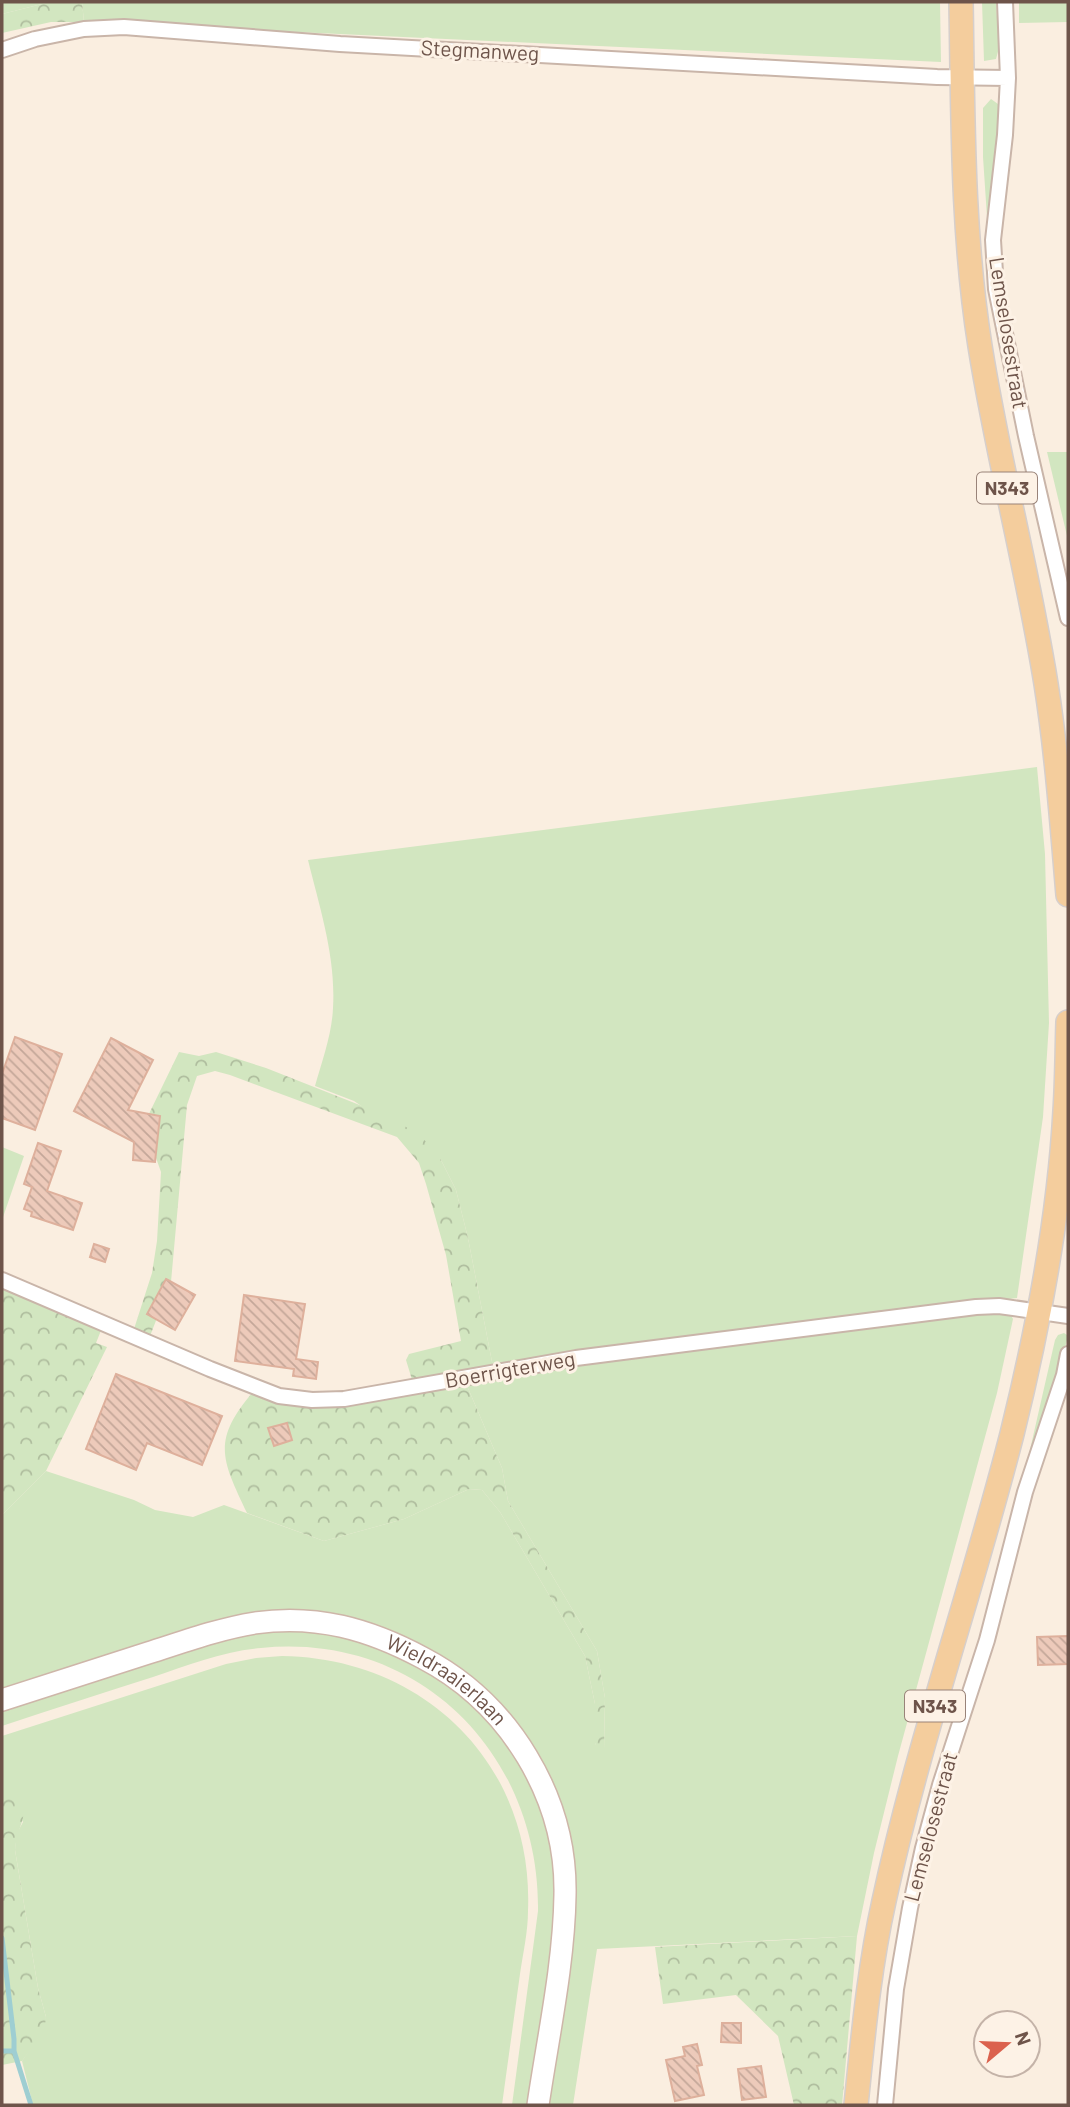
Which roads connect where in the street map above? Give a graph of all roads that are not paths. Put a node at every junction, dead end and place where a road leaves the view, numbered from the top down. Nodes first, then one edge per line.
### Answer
1 (961, 2) edge
2 (1005, 2) edge
3 (2, 50) edge
4 (962, 78) junction
5 (1008, 78) junction
6 (1068, 618) edge
7 (1068, 895) edge
8 (1068, 1022) edge
9 (2, 1280) edge
10 (1039, 1312) junction
11 (1068, 1316) edge
12 (1068, 1354) edge
13 (2, 1700) edge
14 (538, 2105) edge
15 (856, 2105) edge
16 (885, 2105) edge

1 - 4 main road, N343
2 - 5 street, Lemselosestraat
3 - 4 street, Stegmanweg
4 - 5 street, Stegmanweg
4 - 7 main road, N343
5 - 6 street, Lemselosestraat
8 - 10 main road, N343
9 - 10 street, Boerrigterweg
10 - 11 street, Boerrigterweg
10 - 15 main road, N343
12 - 16 street, Lemselosestraat
13 - 14 street, Wieldraaierlaan

